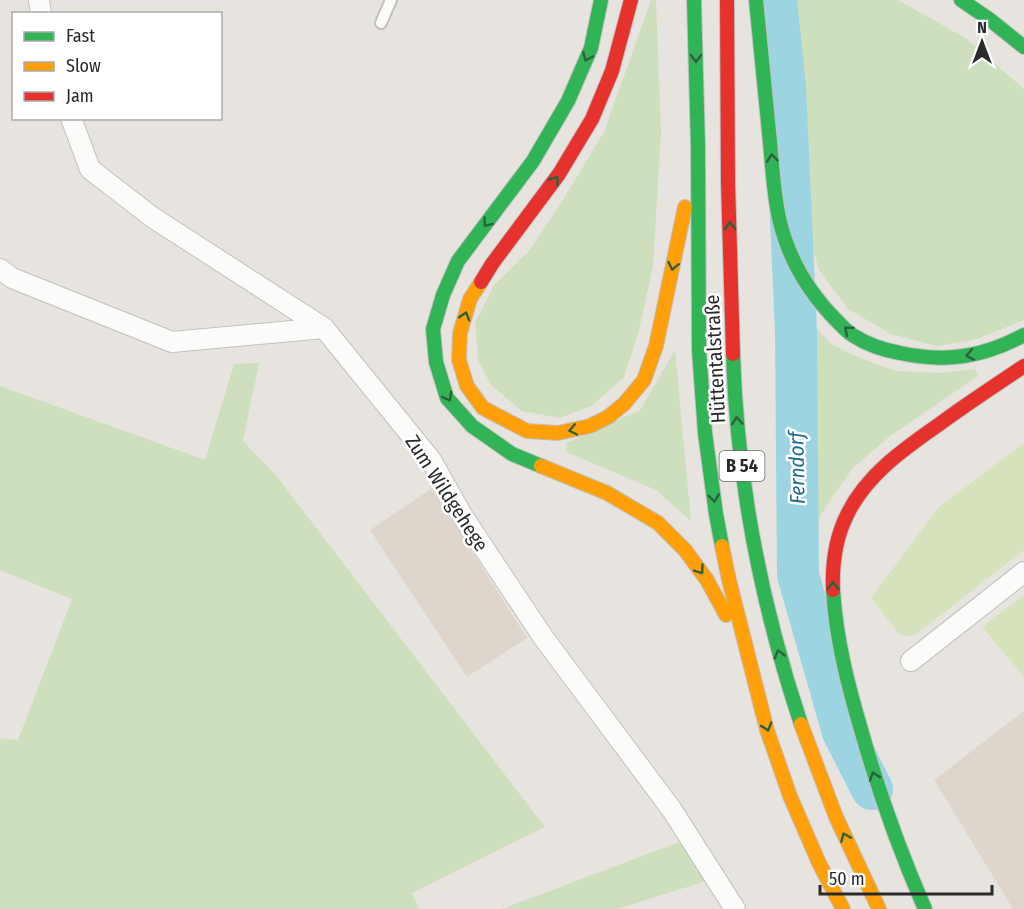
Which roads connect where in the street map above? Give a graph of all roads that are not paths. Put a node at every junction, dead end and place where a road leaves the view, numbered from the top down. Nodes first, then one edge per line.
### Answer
1 (390, 0) edge
2 (601, 0) edge
3 (631, 0) edge
4 (694, 0) edge
5 (728, 0) edge
6 (756, 0) edge
7 (961, 0) edge
8 (381, 23) dead end
9 (1024, 47) edge
10 (72, 120) edge
11 (698, 147) junction
12 (0, 269) edge
13 (324, 328) junction
14 (1024, 335) edge
15 (1024, 366) edge
16 (1024, 572) edge
17 (746, 651) junction
18 (911, 661) dead end
19 (735, 909) edge
20 (843, 909) edge
21 (879, 909) edge
22 (925, 909) edge

1 - 8 lane
2 -> 17 main road
11 -> 3 main road
4 -> 11 main road, Hüttentalstraße / B 54
21 -> 5 main road, Hüttentalstraße / B 54
14 -> 6 main road
7 - 9 main road
10 - 13 street, Zum Wildgehege
11 -> 17 main road, Hüttentalstraße / B 54
12 - 13 street
13 - 19 street, Zum Wildgehege
22 -> 15 main road
16 - 18 street
17 -> 20 main road, Hüttentalstraße / B 54

